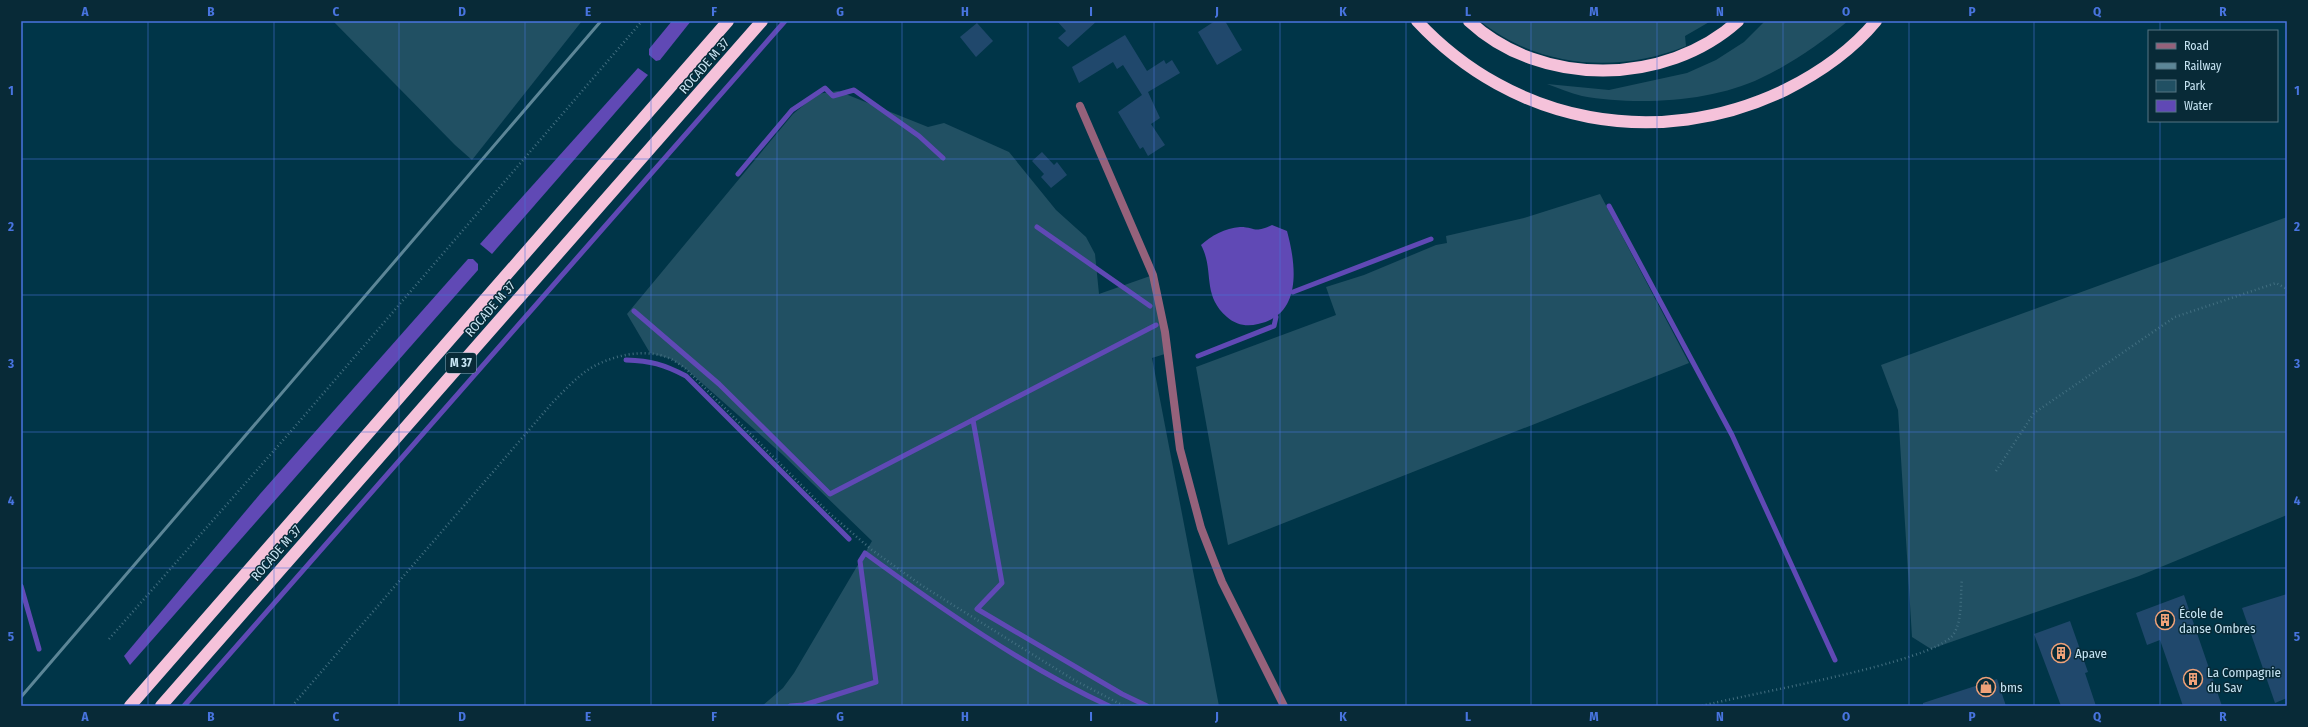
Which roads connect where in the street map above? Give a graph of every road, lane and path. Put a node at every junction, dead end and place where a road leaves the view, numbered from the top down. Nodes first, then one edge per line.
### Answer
1 (642, 21) edge
2 (728, 21) edge
3 (762, 21) edge
4 (1417, 21) edge
5 (1469, 21) edge
6 (1738, 21) edge
7 (1876, 21) edge
8 (1080, 106) dead end
9 (2287, 289) edge
10 (1996, 471) dead end
11 (1962, 578) dead end
12 (109, 639) dead end
13 (130, 706) edge
14 (161, 706) edge
15 (292, 706) edge
16 (1124, 706) edge
17 (1284, 706) edge
18 (1702, 706) edge

1 - 12 path
2 - 13 highway, ROCADE M 37 / M 37
3 - 14 highway, ROCADE M 37 / M 37
4 - 7 highway
5 - 6 highway
8 - 17 street
9 - 10 path
11 - 18 path
15 - 16 path

